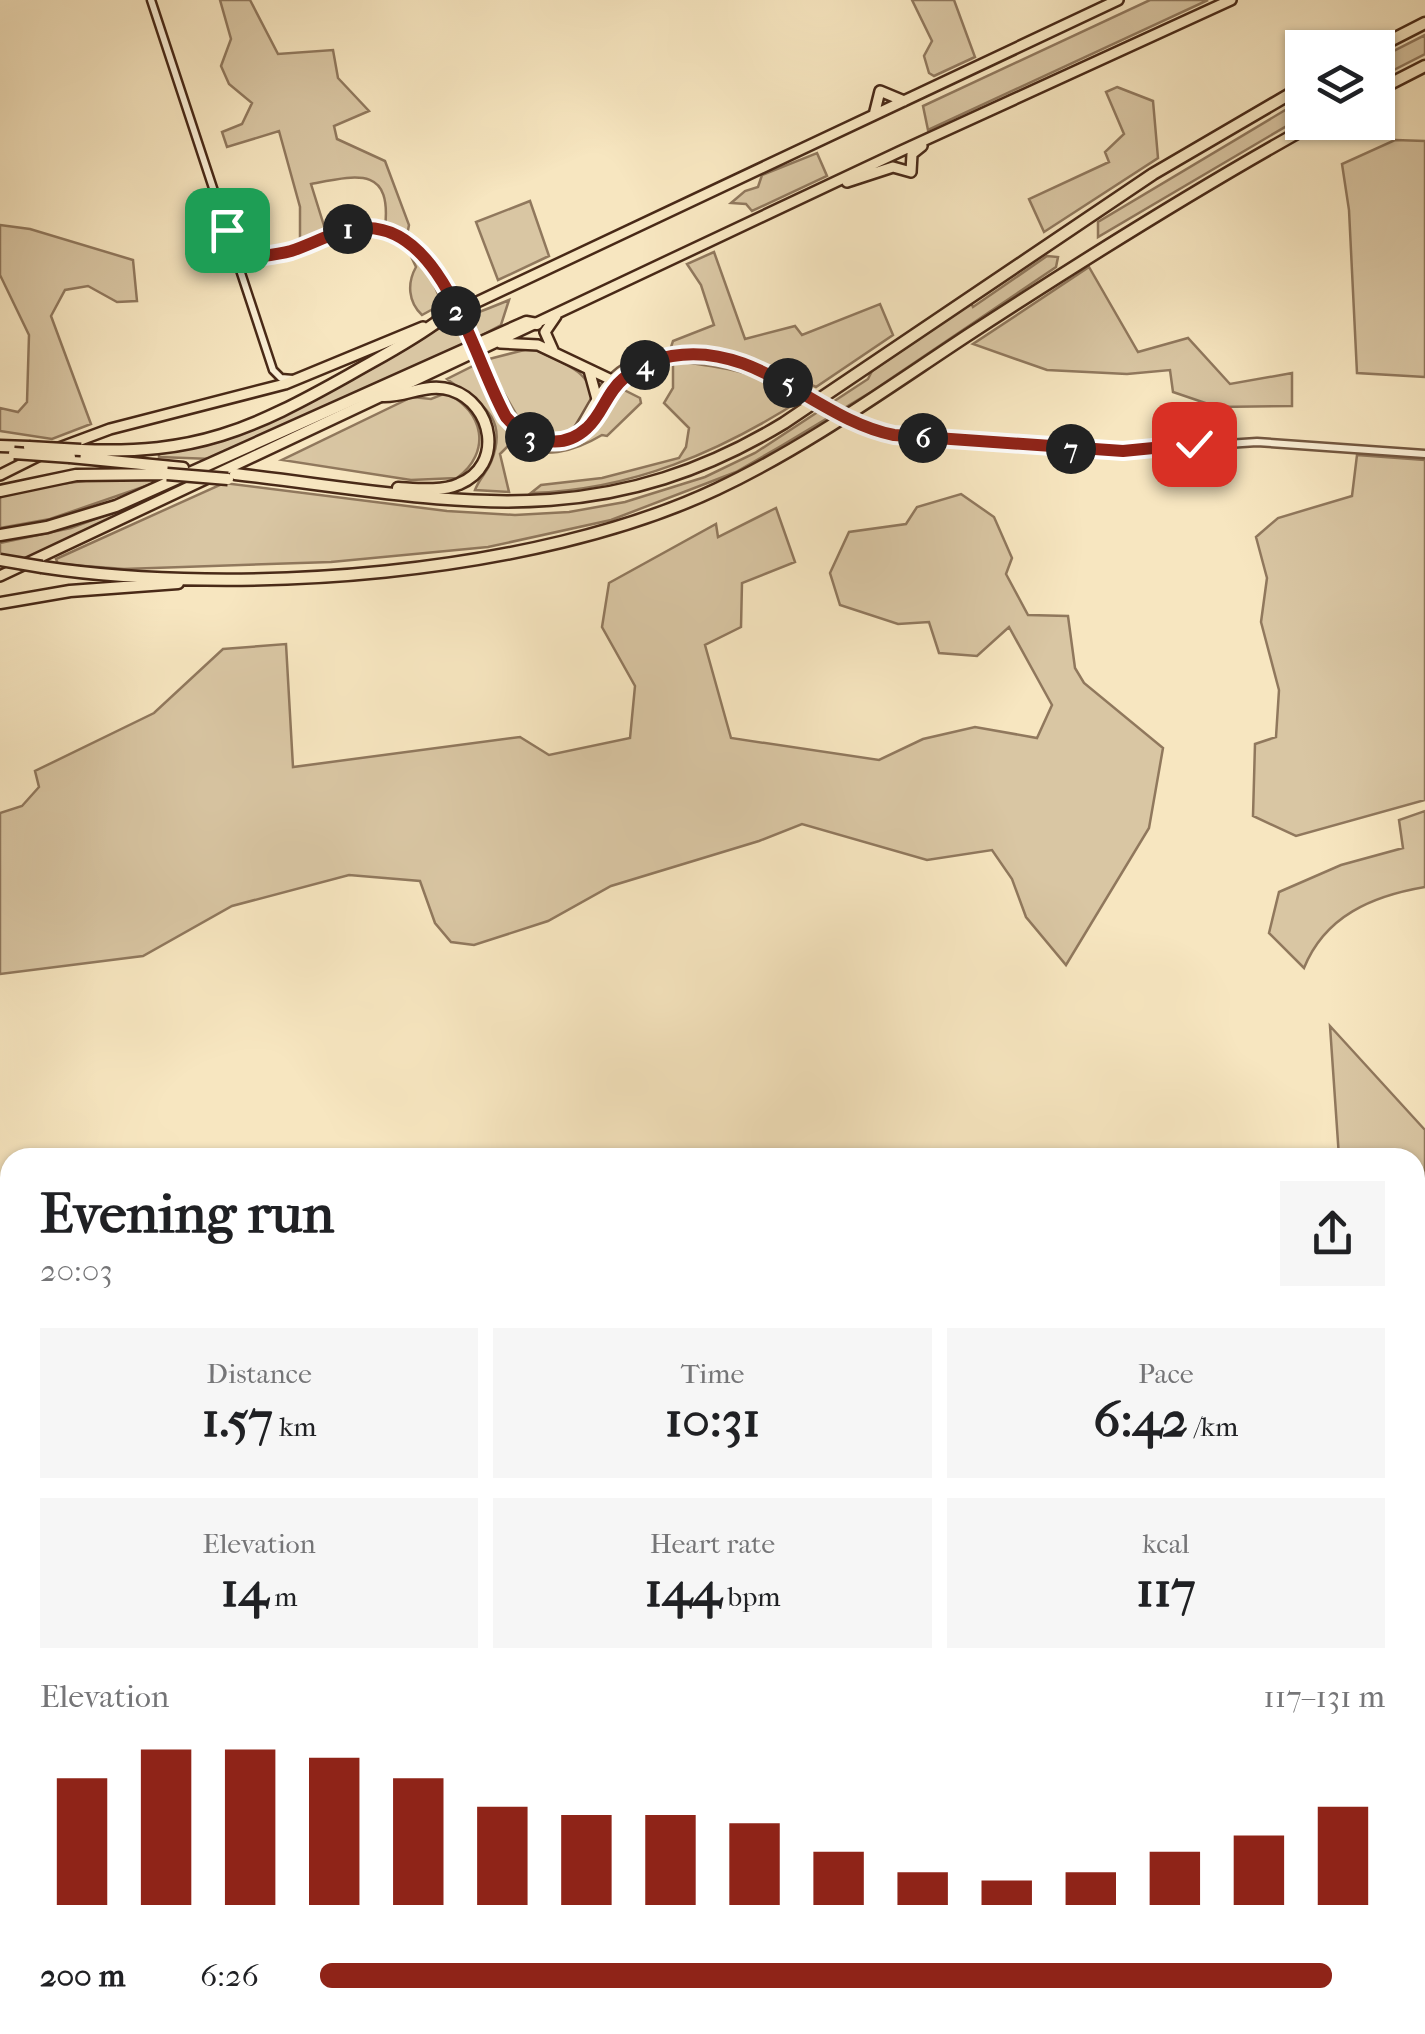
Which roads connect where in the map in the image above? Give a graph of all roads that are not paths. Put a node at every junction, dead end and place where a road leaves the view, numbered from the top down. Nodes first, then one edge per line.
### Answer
1 (151, 0) edge
2 (1118, 0) edge
3 (1231, 0) edge
4 (1425, 23) edge
5 (1395, 38) edge
6 (1425, 66) edge
7 (1395, 81) edge
8 (1285, 97) edge
9 (904, 101) junction
10 (874, 116) junction
11 (946, 131) junction
12 (1285, 140) edge
13 (822, 188) junction
14 (237, 260) junction
15 (563, 311) junction
16 (441, 319) junction
17 (537, 324) junction
18 (494, 344) junction
19 (554, 352) junction
20 (587, 368) junction
21 (273, 370) junction
22 (302, 378) junction
23 (614, 382) junction
24 (263, 390) junction
25 (383, 396) junction
26 (597, 400) junction
27 (574, 435) junction
28 (0, 449) edge
29 (1425, 454) edge
30 (0, 475) edge
31 (231, 476) junction
32 (0, 491) edge
33 (382, 492) junction
34 (0, 535) edge
35 (0, 560) edge
36 (0, 576) edge
37 (235, 578) junction
38 (0, 603) edge

1 - 14 street
2 - 9 highway
3 - 11 highway
4 - 5 highway
6 - 7 highway
8 - 33 highway
9 - 10 highway
9 - 10 highway
10 - 16 highway
11 - 13 highway
11 - 13 highway
12 - 37 highway
13 - 15 highway
14 - 21 street
14 - 27 street, bridge
15 - 17 highway
15 - 19 highway
16 - 22 highway
16 - 28 highway, bridge
17 - 18 highway
17 - 34 highway
18 - 19 highway
18 - 25 highway
19 - 20 highway
20 - 23 highway
20 - 26 highway
21 - 22 street
21 - 24 street
22 - 24 highway
23 - 26 street
23 - 27 street
23 - 29 street, bridge
24 - 30 highway
25 - 33 highway
25 - 36 highway
26 - 27 street
28 - 31 highway, bridge
31 - 32 highway, bridge
31 - 33 highway
35 - 37 highway, bridge
37 - 38 highway

